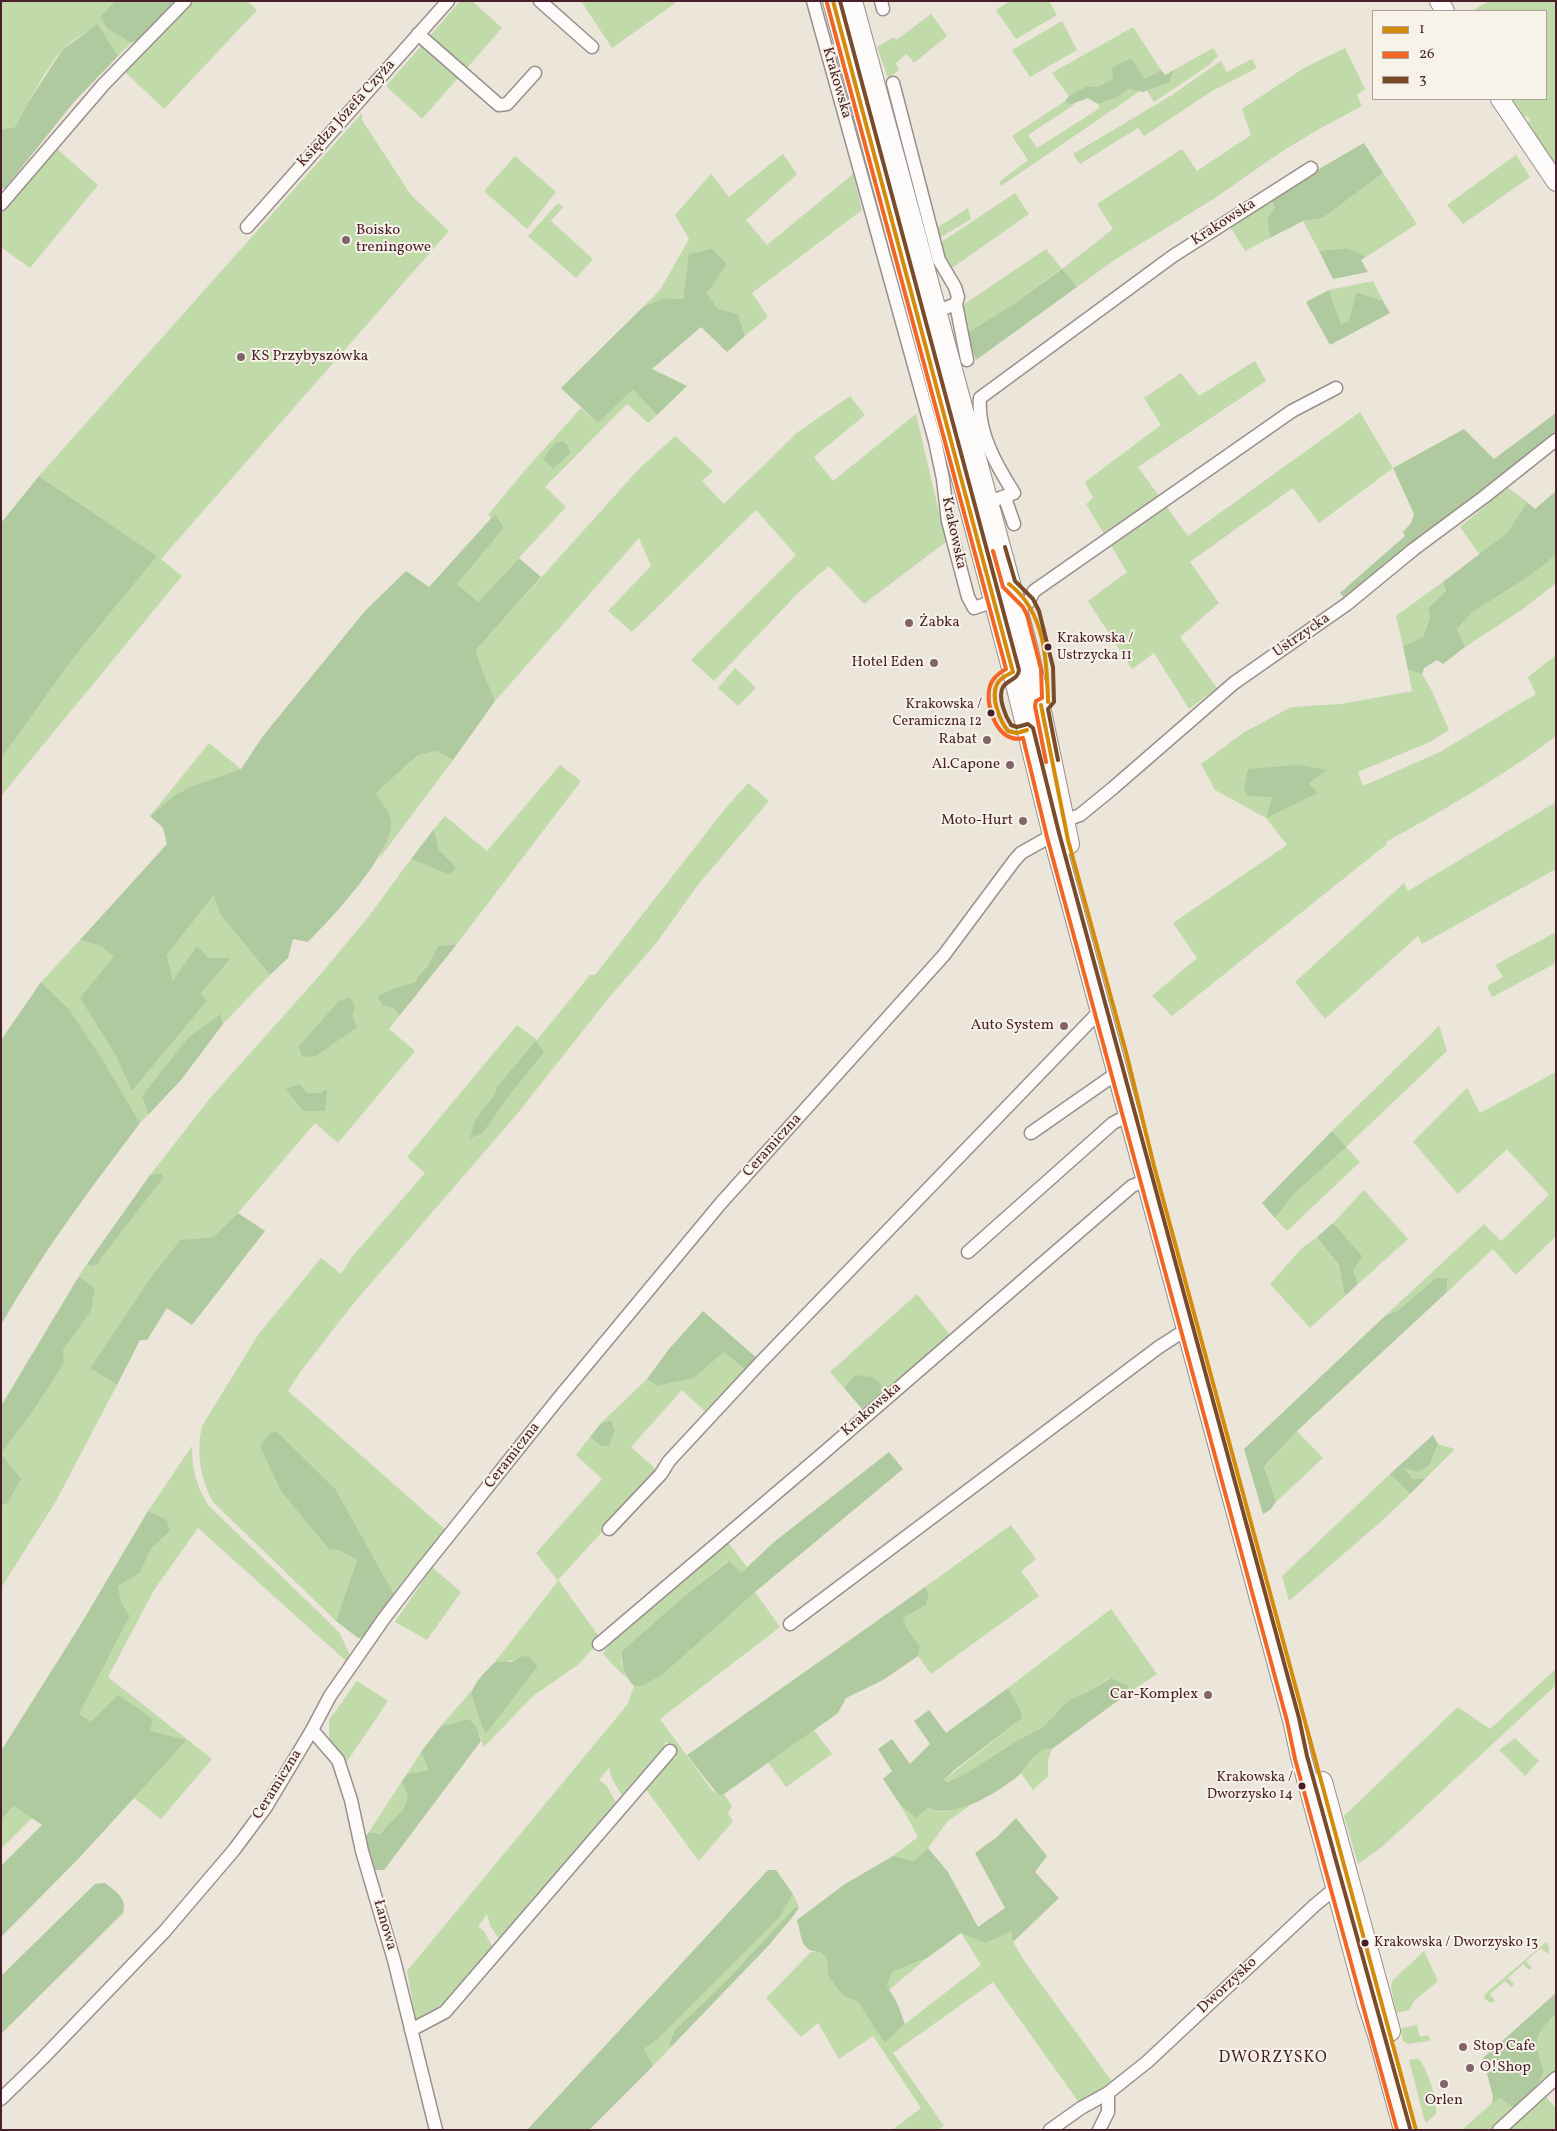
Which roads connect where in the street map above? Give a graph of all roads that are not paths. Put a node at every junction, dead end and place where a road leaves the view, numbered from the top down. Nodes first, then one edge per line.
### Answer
1 (185, 1) edge
2 (448, 1) edge
3 (540, 1) edge
4 (812, 1) edge
5 (833, 1) edge
6 (852, 1) edge
7 (418, 34) junction
8 (592, 47) dead end
9 (535, 73) dead end
10 (893, 84) dead end
11 (1501, 100) edge
12 (1311, 168) dead end
13 (1556, 182) edge
14 (1, 204) edge
15 (247, 227) dead end
16 (956, 304) junction
17 (935, 312) junction
18 (967, 360) dead end
19 (1336, 388) dead end
20 (1556, 440) edge
21 (996, 500) junction
22 (1014, 524) dead end
23 (994, 601) junction
24 (1028, 603) dead end
25 (1058, 828) junction
26 (1101, 1013) junction
27 (1117, 1073) junction
28 (1129, 1114) junction
29 (1031, 1133) dead end
30 (1147, 1180) junction
31 (968, 1252) dead end
32 (1187, 1330) junction
33 (609, 1529) dead end
34 (790, 1624) dead end
35 (599, 1644) dead end
36 (312, 1730) junction
37 (670, 1751) dead end
38 (1344, 1887) junction
39 (411, 2030) junction
40 (1556, 2078) edge
41 (1108, 2092) junction
42 (1, 2099) edge
43 (436, 2130) edge
44 (1050, 2130) edge
45 (1099, 2130) edge
46 (1404, 2130) edge
47 (1416, 2130) edge
48 (1499, 2130) edge

1 - 14 street
2 - 7 street, Księdza Józefa Czyża
3 - 8 street
4 - 23 street, Krakowska
5 - 23 main road, Krakowska
6 - 17 main road, Krakowska
7 - 9 street
7 - 15 street, Księdza Józefa Czyża
10 - 16 street
11 - 13 street
12 - 21 street, Krakowska
16 - 17 street
16 - 18 street
17 - 21 main road, Krakowska
19 - 24 street
20 - 25 street, Ustrzycka
21 - 22 street
21 - 25 main road, Krakowska
23 - 25 main road, Krakowska
25 - 26 main road, Krakowska
25 - 36 street, Ceramiczna
25 - 38 main road, Krakowska
26 - 27 main road, Krakowska
26 - 33 street
27 - 28 main road, Krakowska
27 - 29 street
28 - 30 main road, Krakowska
28 - 31 street
30 - 32 main road, Krakowska
30 - 35 street, Krakowska
32 - 34 street
32 - 38 main road, Krakowska
36 - 39 street, Łanowa
36 - 42 street, Ceramiczna
37 - 39 street
38 - 41 street, Dworzysko
38 - 46 main road, Krakowska
38 - 47 main road, Krakowska
39 - 43 street, Łanowa
40 - 48 street
41 - 44 street, Dworzysko
41 - 45 street

